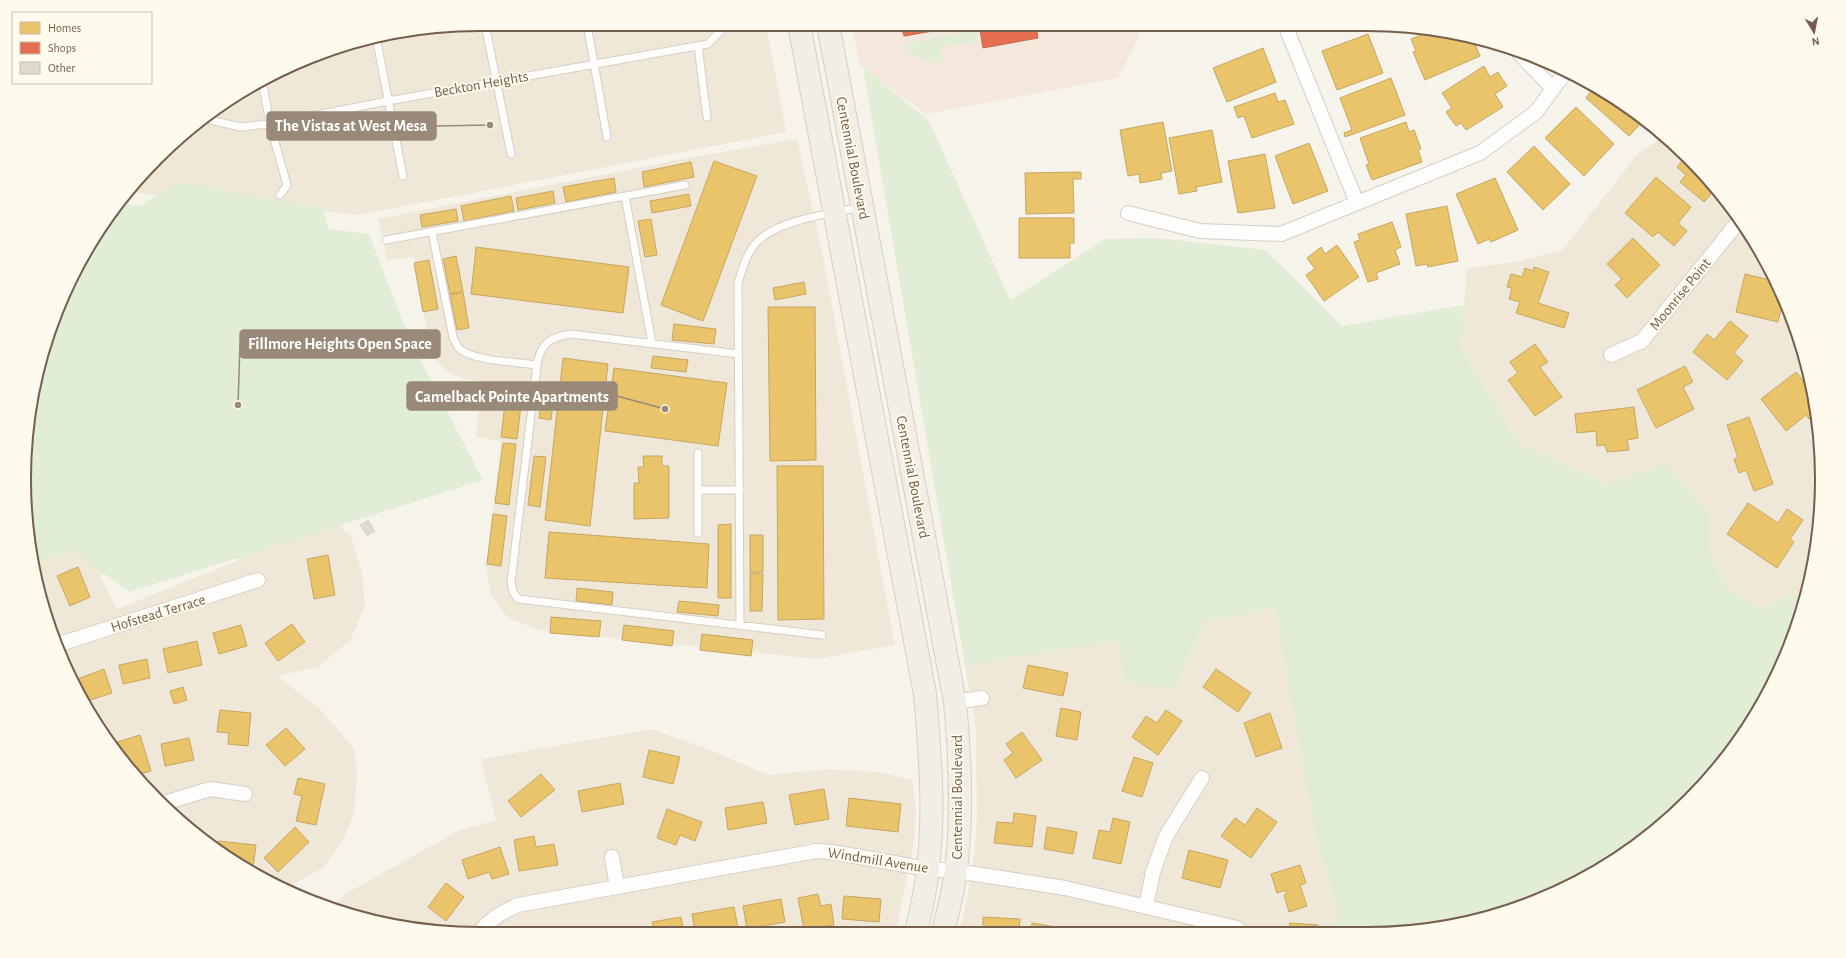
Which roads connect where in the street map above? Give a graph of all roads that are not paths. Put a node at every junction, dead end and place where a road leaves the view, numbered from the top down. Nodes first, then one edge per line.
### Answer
1 (486, 31) edge
2 (588, 31) edge
3 (800, 31) edge
4 (829, 31) edge
5 (1287, 31) edge
6 (718, 33) edge
7 (376, 43) edge
8 (698, 46) junction
9 (1526, 61) edge
10 (594, 64) junction
11 (1563, 76) edge
12 (496, 81) junction
13 (263, 87) edge
14 (1553, 89) junction
15 (388, 100) junction
16 (707, 117) dead end
17 (211, 120) edge
18 (270, 124) junction
19 (607, 137) dead end
20 (511, 154) dead end
21 (403, 176) dead end
22 (685, 185) dead end
23 (280, 195) dead end
24 (625, 196) junction
25 (1357, 203) junction
26 (862, 207) junction
27 (1128, 212) dead end
28 (834, 213) junction
29 (1736, 225) edge
30 (432, 232) junction
31 (386, 240) dead end
32 (652, 343) junction
33 (739, 354) junction
34 (1611, 355) dead end
35 (537, 365) junction
36 (698, 453) dead end
37 (698, 490) junction
38 (740, 490) junction
39 (698, 533) dead end
40 (258, 580) dead end
41 (740, 626) junction
42 (822, 635) dead end
43 (63, 644) edge
44 (982, 698) dead end
45 (955, 702) junction
46 (1202, 778) dead end
47 (245, 794) dead end
48 (168, 802) edge
49 (612, 856) dead end
50 (928, 869) junction
51 (956, 871) junction
52 (617, 887) junction
53 (1146, 906) junction
54 (484, 927) edge
55 (917, 927) edge
56 (944, 927) edge
57 (1233, 927) edge

1 - 12 lane
2 - 10 lane
3 - 28 main road, Centennial Boulevard
4 - 26 main road, Centennial Boulevard
5 - 25 street
6 - 8 lane, Beckton Heights
7 - 15 lane
8 - 10 lane, Beckton Heights
8 - 16 lane
9 - 14 street
10 - 12 lane, Beckton Heights
10 - 19 lane
11 - 14 street
12 - 15 lane, Beckton Heights
12 - 20 lane
13 - 18 lane
14 - 25 street
15 - 18 lane, Beckton Heights
15 - 21 lane
17 - 18 lane, Beckton Heights
18 - 23 lane
22 - 24 lane
24 - 30 lane
24 - 32 lane
25 - 27 street
26 - 28 lane
26 - 45 main road, Centennial Boulevard
28 - 33 lane
28 - 50 main road, Centennial Boulevard
29 - 34 street, Moonrise Point
30 - 31 lane
30 - 35 lane
32 - 33 lane
32 - 35 lane
33 - 38 lane
35 - 41 lane
36 - 37 lane
37 - 38 lane
37 - 39 lane
38 - 41 lane
40 - 43 street, Hofstead Terrace
41 - 42 lane
44 - 45 street
45 - 51 main road, Centennial Boulevard
46 - 53 street
47 - 48 street
49 - 52 street
50 - 51 street, Windmill Avenue
50 - 52 street, Windmill Avenue
50 - 55 main road, Centennial Boulevard
51 - 53 street, Windmill Avenue
51 - 56 main road, Centennial Boulevard
52 - 54 street, Windmill Avenue
53 - 57 street, Windmill Avenue

